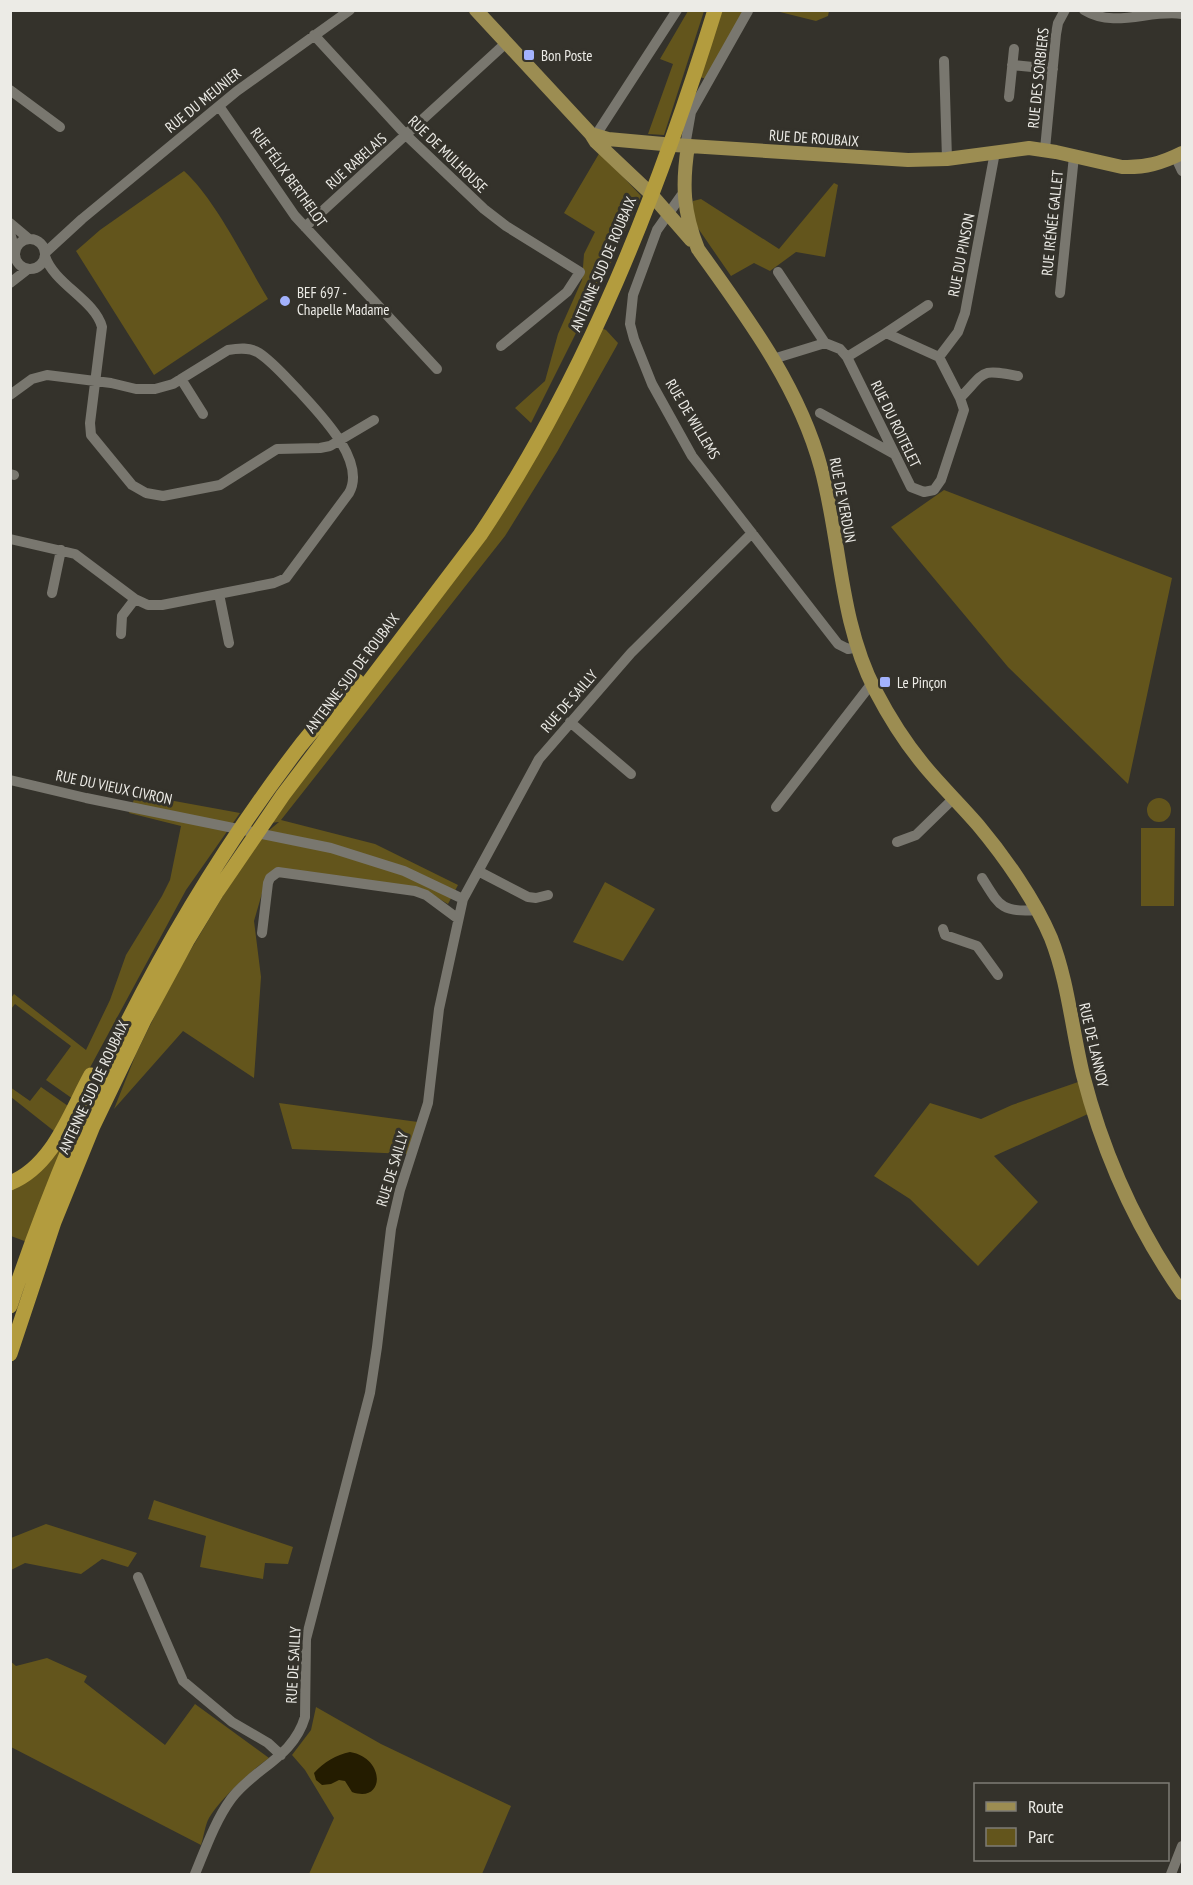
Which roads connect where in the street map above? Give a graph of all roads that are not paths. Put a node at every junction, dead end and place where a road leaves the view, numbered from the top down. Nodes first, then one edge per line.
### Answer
1 (350, 10) edge
2 (476, 10) edge
3 (677, 10) edge
4 (709, 10) edge
5 (715, 10) edge
6 (1065, 10) edge
7 (1084, 10) edge
8 (748, 11) edge
9 (1182, 14) edge
10 (314, 35) junction
11 (506, 43) junction
12 (1014, 49) dead end
13 (944, 61) dead end
14 (1012, 65) junction
15 (1053, 69) junction
16 (10, 90) edge
17 (1009, 97) dead end
18 (219, 106) junction
19 (60, 127) dead end
20 (406, 135) junction
21 (594, 136) junction
22 (646, 142) junction
23 (684, 145) junction
24 (1045, 150) junction
25 (995, 152) junction
26 (1179, 155) edge
27 (1074, 156) junction
28 (947, 159) junction
29 (1182, 171) edge
30 (633, 176) junction
31 (683, 195) junction
32 (656, 197) junction
33 (669, 213) junction
34 (82, 219) junction
35 (10, 223) edge
36 (305, 227) junction
37 (10, 233) edge
38 (32, 239) junction
39 (698, 249) junction
40 (15, 252) junction
41 (45, 254) junction
42 (29, 269) junction
43 (10, 272) edge
44 (778, 272) dead end
45 (10, 283) edge
46 (1060, 293) dead end
47 (81, 300) junction
48 (928, 305) dead end
49 (886, 333) junction
50 (825, 343) junction
51 (501, 346) dead end
52 (847, 357) junction
53 (939, 357) junction
54 (773, 359) junction
55 (437, 369) dead end
56 (1018, 376) dead end
57 (181, 379) junction
58 (96, 380) junction
59 (10, 395) edge
60 (960, 398) junction
61 (820, 413) dead end
62 (203, 414) dead end
63 (374, 420) dead end
64 (340, 441) junction
65 (894, 454) junction
66 (752, 533) junction
67 (10, 539) edge
68 (61, 550) junction
69 (52, 593) dead end
70 (219, 594) junction
71 (135, 599) junction
72 (121, 634) dead end
73 (229, 643) dead end
74 (858, 647) junction
75 (872, 683) junction
76 (570, 722) junction
77 (631, 774) dead end
78 (10, 780) edge
79 (954, 798) junction
80 (776, 807) dead end
81 (966, 812) joint
82 (897, 843) dead end
83 (478, 871) junction
84 (982, 878) dead end
85 (548, 895) dead end
86 (463, 899) junction
87 (1036, 910) junction
88 (457, 918) junction
89 (943, 929) dead end
90 (262, 933) dead end
91 (998, 975) dead end
92 (131, 1014) junction
93 (10, 1183) edge
94 (1182, 1293) edge
95 (10, 1306) edge
96 (10, 1354) edge
97 (138, 1577) dead end
98 (281, 1755) junction
99 (1182, 1846) edge
100 (195, 1875) edge
101 (1171, 1875) edge

1 - 10 street, RUE DU MEUNIER
2 - 11 main road
3 - 21 street
4 - 92 highway, ANTENNE SUD DE ROUBAIX
5 - 96 highway, ANTENNE SUD DE ROUBAIX
6 - 15 street, RUE DES SORBIERS
7 - 9 street
8 - 23 street
10 - 18 street, RUE DU MEUNIER
10 - 20 street, RUE DE MULHOUSE
11 - 20 street, RUE RABELAIS
11 - 21 main road
12 - 14 street
13 - 28 street
14 - 15 street
14 - 17 street
15 - 24 street, RUE DES SORBIERS
16 - 19 street
18 - 34 street, RUE DU MEUNIER
18 - 36 street, RUE FÉLIX BERTHELOT
20 - 36 street, RUE RABELAIS
20 - 51 street, RUE DE MULHOUSE
21 - 22 main road
21 - 30 main road
22 - 23 main road
22 - 30 main road
23 - 28 main road, RUE DE ROUBAIX
23 - 31 main road
24 - 25 main road, RUE DE ROUBAIX
24 - 27 main road, RUE DE ROUBAIX
25 - 28 main road, RUE DE ROUBAIX
25 - 53 street, RUE DU PINSON
26 - 27 main road, RUE DE ROUBAIX
26 - 29 street
27 - 46 street, RUE IRÉNÉE GALLET
30 - 32 main road
31 - 32 main road
31 - 33 street, RUE DE WILLEMS
31 - 39 main road, RUE DE VERDUN
32 - 33 main road
33 - 39 main road
33 - 66 street, RUE DE WILLEMS
34 - 38 street, RUE DU MEUNIER
34 - 41 street, RUE DU MEUNIER
35 - 38 street
36 - 55 street, RUE FÉLIX BERTHELOT
37 - 40 street
38 - 40 street
38 - 41 street
39 - 54 main road, RUE DE VERDUN
40 - 42 street
40 - 43 street
41 - 42 street
41 - 47 street
42 - 45 street
42 - 47 street
44 - 50 street
47 - 58 street
48 - 49 street, RUE DU PINSON
49 - 52 street, RUE DU PINSON
49 - 53 street
50 - 52 street
50 - 54 street
52 - 65 street, RUE DU ROITELET
53 - 60 street
54 - 74 main road, RUE DE VERDUN
56 - 60 street
57 - 58 street
57 - 62 street
57 - 64 street
58 - 59 street
58 - 64 street
60 - 65 street, RUE DU ROITELET
61 - 65 street
63 - 64 street
64 - 70 street
66 - 74 street, RUE DE WILLEMS
66 - 76 street, RUE DE SAILLY
67 - 68 street
68 - 69 street
68 - 71 street
70 - 71 street
70 - 73 street
71 - 72 street
74 - 75 main road, RUE DE VERDUN
75 - 79 main road, RUE DE VERDUN
75 - 80 street
76 - 77 street
76 - 83 street, RUE DE SAILLY
78 - 86 street, RUE DU VIEUX CIVRON
79 - 81 main road, RUE DE VERDUN
79 - 82 street
81 - 87 main road, RUE DE LANNOY
83 - 85 street
83 - 86 street, RUE DE SAILLY
84 - 87 street
86 - 88 street, RUE DE SAILLY
87 - 94 main road, RUE DE LANNOY
88 - 90 street
88 - 98 street, RUE DE SAILLY
89 - 91 street
92 - 93 highway
92 - 95 highway, ANTENNE SUD DE ROUBAIX
97 - 98 street
98 - 100 street, RUE DE SAILLY
99 - 101 street

